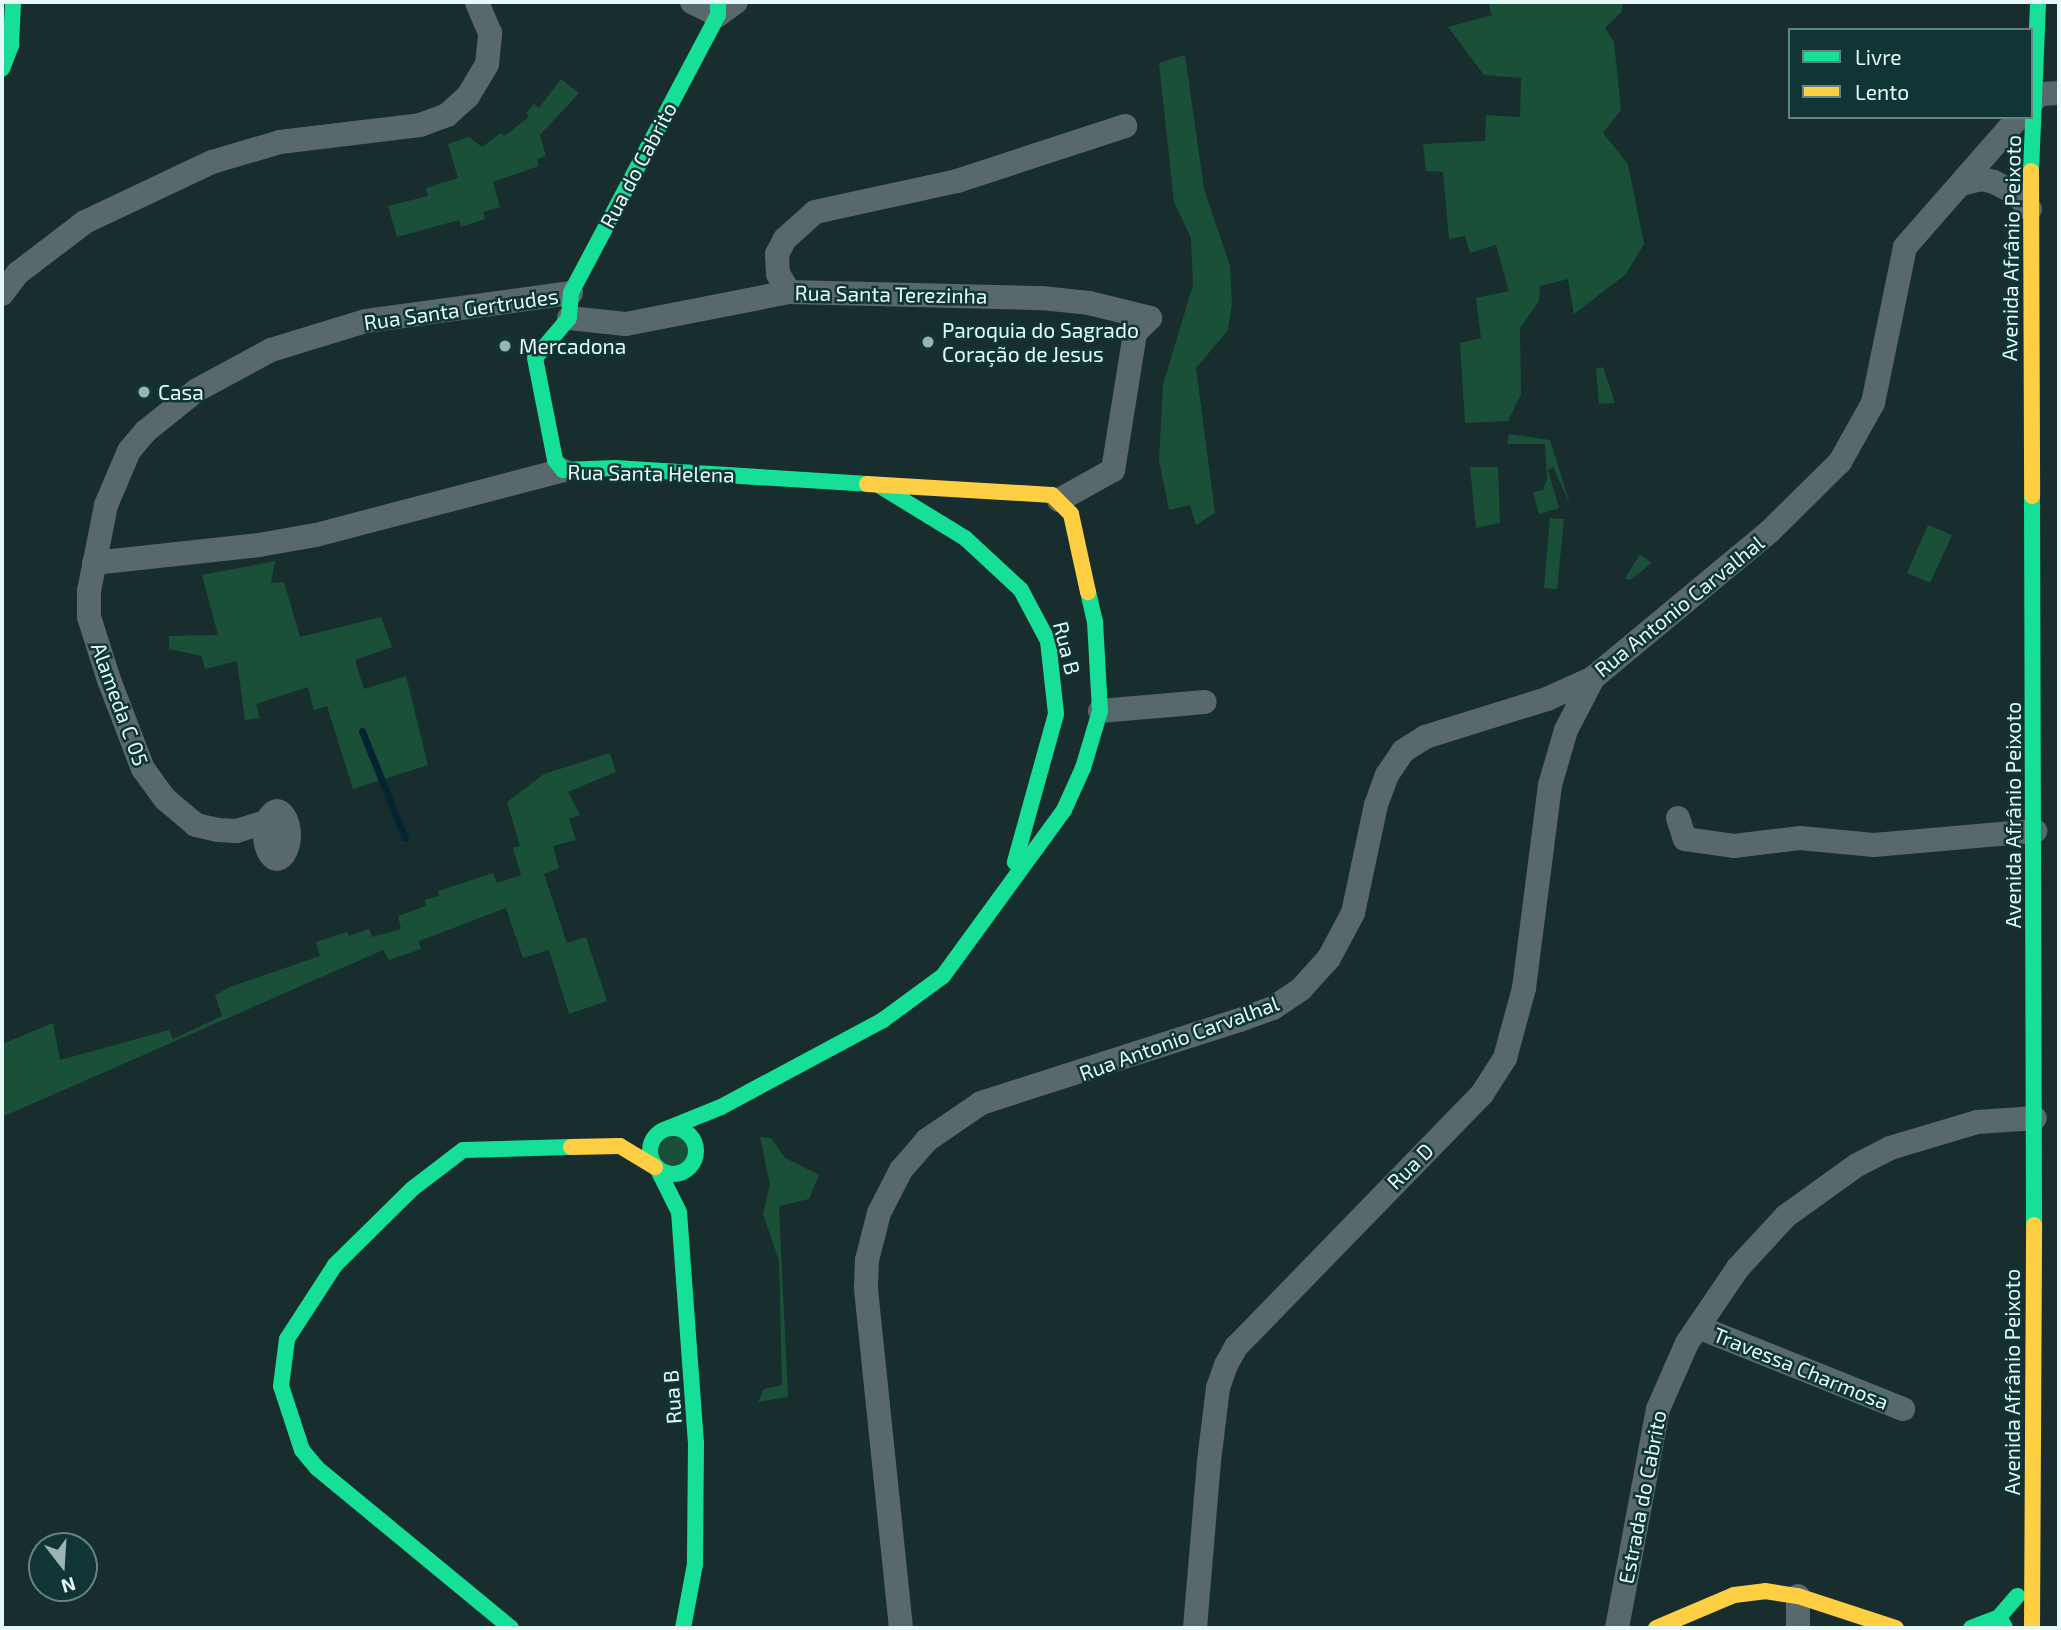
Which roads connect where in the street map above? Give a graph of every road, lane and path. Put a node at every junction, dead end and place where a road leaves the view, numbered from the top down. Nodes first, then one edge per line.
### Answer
1 (13, 2) edge
2 (477, 2) edge
3 (692, 2) edge
4 (2038, 2) edge
5 (724, 6) edge
6 (2033, 60) edge
7 (2, 68) edge
8 (2059, 93) edge
9 (2033, 104) edge
10 (2018, 119) edge
11 (2029, 119) edge
12 (1125, 125) dead end
13 (1962, 184) junction
14 (2030, 209) junction
15 (789, 292) junction
16 (571, 293) junction
17 (2, 294) edge
18 (569, 318) junction
19 (563, 470) junction
20 (871, 481) junction
21 (1059, 500) junction
22 (94, 563) junction
23 (1593, 678) junction
24 (1205, 702) dead end
25 (1100, 710) junction
26 (1063, 769) junction
27 (1678, 818) dead end
28 (266, 822) dead end
29 (2035, 831) junction
30 (1001, 898) junction
31 (721, 1107) junction
32 (2035, 1118) junction
33 (665, 1129) junction
34 (620, 1146) junction
35 (695, 1158) junction
36 (656, 1167) junction
37 (679, 1212) junction
38 (1698, 1327) junction
39 (1903, 1409) dead end
40 (2032, 1557) junction
41 (1798, 1596) junction
42 (2002, 1622) edge
43 (511, 1628) edge
44 (683, 1628) edge
45 (901, 1628) edge
46 (1195, 1628) edge
47 (1617, 1628) edge
48 (1656, 1628) edge
49 (1798, 1628) edge
50 (1896, 1628) edge
51 (1971, 1628) edge
52 (2032, 1628) edge

1 - 7 street
2 - 17 street
3 - 5 street
4 - 6 street, Avenida Afrânio Peixoto
5 - 16 street, Rua do Cabrito
8 - 9 street
10 - 13 street, Rua Antonio Carvalhal
11 - 14 street, Avenida Afrânio Peixoto
12 - 15 street
13 - 14 street
13 - 23 street, Rua Antonio Carvalhal
14 - 29 street, Avenida Afrânio Peixoto
15 - 18 street, Rua Santa Terezinha
15 - 21 street, Rua Santa Terezinha
16 - 18 street, Rua do Cabrito
16 - 22 street, Rua Santa Gertrudes
18 - 19 street
19 - 20 street, Rua Santa Helena
19 - 22 street, Rua Santa Helena
20 - 21 street, Rua Santa Helena
20 - 26 street, Rua B
21 - 25 street, Rua B
22 - 28 street, Alameda C 05
23 - 45 street, Rua Antonio Carvalhal
23 - 46 street, Rua D
24 - 25 street
25 - 26 street, Rua B
26 - 30 street, Rua B
26 - 30 street, Rua B
27 - 29 street
29 - 32 street, Avenida Afrânio Peixoto
30 - 31 street, Rua B
31 - 33 street, Rua B
31 - 35 street
32 - 38 street, Estrada do Cabrito
32 - 40 street, Avenida Afrânio Peixoto
33 - 34 street, Rua B
33 - 35 street
33 - 36 street
34 - 36 street
34 - 43 street
35 - 36 street
35 - 37 street
36 - 37 street, Rua B
37 - 44 street, Rua B
38 - 39 street, Travessa Charmosa
38 - 47 street, Estrada do Cabrito
40 - 42 street
40 - 52 street, Avenida Afrânio Peixoto
41 - 48 street
41 - 49 street
41 - 50 street
42 - 51 street

